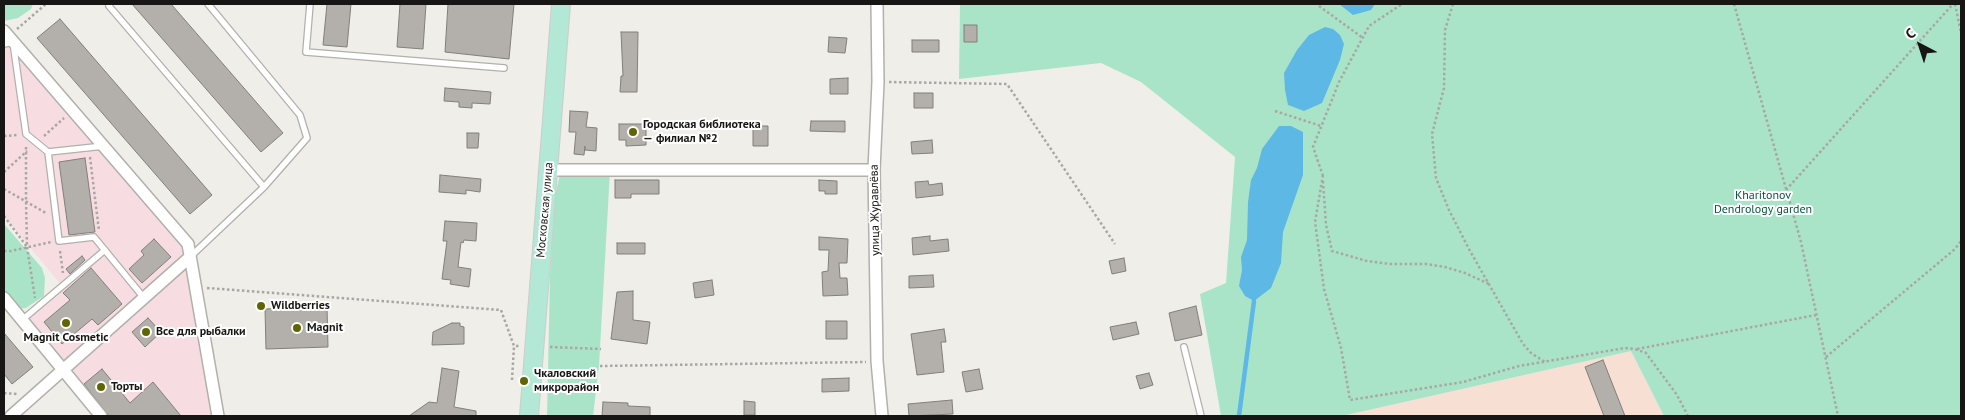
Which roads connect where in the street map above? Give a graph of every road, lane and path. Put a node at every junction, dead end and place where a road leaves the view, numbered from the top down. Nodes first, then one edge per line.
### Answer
1 (46, 4) edge
2 (208, 4) edge
3 (310, 4) edge
4 (561, 4) edge
5 (877, 4) edge
6 (1402, 4) edge
7 (1453, 4) edge
8 (1734, 4) edge
9 (1954, 4) edge
10 (109, 6) dead end
11 (1319, 6) dead end
12 (1961, 33) edge
13 (7, 38) edge
14 (1363, 38) junction
15 (504, 68) dead end
16 (878, 82) junction
17 (1275, 111) dead end
18 (1321, 126) junction
19 (26, 134) junction
20 (4, 136) edge
21 (104, 146) junction
22 (89, 148) junction
23 (48, 152) junction
24 (548, 170) junction
25 (874, 170) junction
26 (1323, 175) junction
27 (264, 187) junction
28 (4, 189) edge
29 (1786, 190) junction
30 (26, 201) junction
31 (4, 216) edge
32 (56, 218) junction
33 (59, 241) junction
34 (1961, 241) edge
35 (100, 244) junction
36 (1115, 244) dead end
37 (27, 247) junction
38 (4, 250) edge
39 (105, 250) junction
40 (190, 257) junction
41 (64, 284) junction
42 (1489, 284) junction
43 (196, 288) junction
44 (4, 298) edge
45 (144, 298) junction
46 (37, 307) junction
47 (1816, 315) junction
48 (22, 320) junction
49 (514, 346) junction
50 (520, 346) dead end
51 (541, 347) dead end
52 (1184, 347) dead end
53 (601, 349) dead end
54 (1636, 349) junction
55 (1826, 358) junction
56 (877, 361) junction
57 (1545, 362) junction
58 (600, 366) dead end
59 (63, 369) junction
60 (512, 380) dead end
61 (4, 393) edge
62 (18, 394) dead end
63 (11, 416) edge
64 (101, 416) edge
65 (218, 416) edge
66 (528, 416) edge
67 (882, 416) edge
68 (1201, 416) edge
69 (1688, 416) edge
70 (1838, 416) edge

1 - 13 path
2 - 27 lane
3 - 15 lane
4 - 24 main road, Московская улица
5 - 16 street, улица Журавлёва
6 - 14 path
7 - 42 path
8 - 29 path
9 - 12 path
9 - 29 path
10 - 27 lane
11 - 14 path
13 - 19 lane
13 - 21 street
14 - 18 path
16 - 25 street, улица Журавлёва
16 - 36 path
17 - 18 path
18 - 26 path
19 - 20 path
19 - 23 lane
19 - 30 path
21 - 22 lane
21 - 40 street
22 - 23 lane
22 - 35 path
23 - 32 lane
24 - 25 street
24 - 66 main road, Московская улица
25 - 56 street, улица Журавлёва
26 - 42 path
26 - 57 path
27 - 40 lane
28 - 30 path
29 - 47 path
30 - 32 path
30 - 37 path
31 - 37 path
32 - 33 lane
33 - 35 lane
33 - 37 path
33 - 41 path
34 - 55 path
35 - 39 lane
37 - 38 path
37 - 46 path
39 - 41 lane
39 - 45 lane
40 - 43 street
40 - 45 street
41 - 46 lane
42 - 57 path
43 - 49 path
43 - 65 street
44 - 48 street
45 - 59 street
46 - 48 lane
47 - 54 path
47 - 55 path
48 - 59 street
49 - 50 path
49 - 60 path
51 - 53 path
52 - 68 lane
54 - 57 path
54 - 69 path
55 - 70 path
56 - 58 path
56 - 67 street, улица Журавлёва
59 - 63 street
59 - 64 street
61 - 62 path

